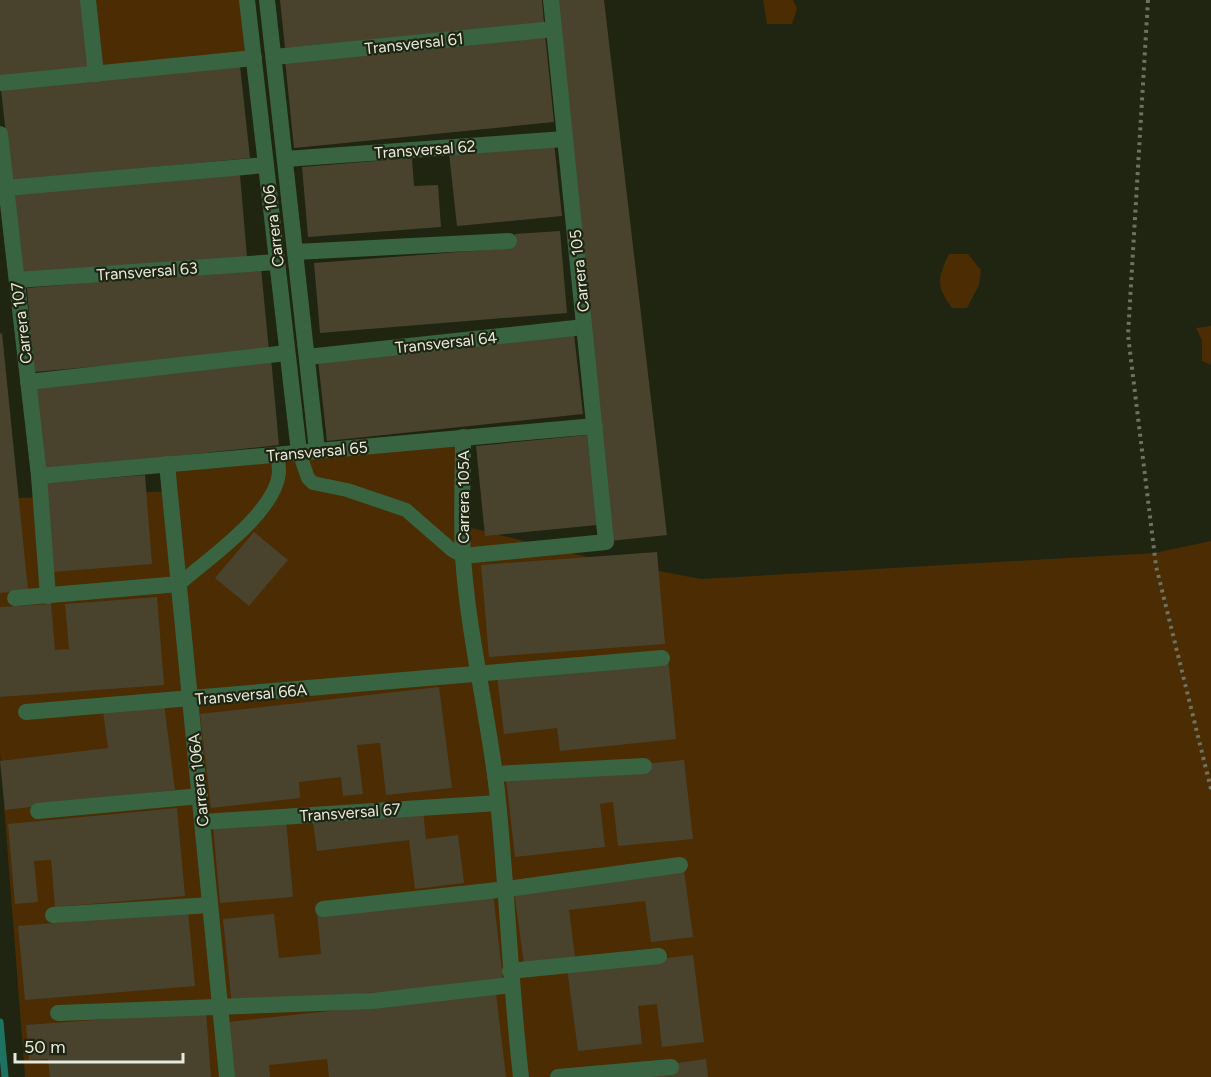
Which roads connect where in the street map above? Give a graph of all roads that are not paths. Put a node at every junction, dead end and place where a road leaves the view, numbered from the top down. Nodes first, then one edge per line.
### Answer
1 (88, 0) edge
2 (247, 0) edge
3 (267, 0) edge
4 (551, 0) edge
5 (554, 28) junction
6 (274, 57) junction
7 (254, 58) junction
8 (96, 74) junction
9 (0, 83) edge
10 (0, 134) edge
11 (565, 138) junction
12 (285, 159) junction
13 (266, 165) junction
14 (6, 188) junction
15 (509, 241) dead end
16 (295, 252) junction
17 (277, 262) junction
18 (16, 280) junction
19 (584, 327) junction
20 (288, 354) junction
21 (307, 357) junction
22 (28, 382) junction
23 (595, 426) junction
24 (463, 438) junction
25 (317, 450) junction
26 (298, 452) junction
27 (278, 454) junction
28 (168, 464) junction
29 (39, 476) junction
30 (463, 556) junction
31 (179, 584) junction
32 (48, 596) junction
33 (15, 598) dead end
34 (662, 658) dead end
35 (476, 673) junction
36 (190, 699) junction
37 (26, 712) dead end
38 (644, 766) dead end
39 (495, 774) junction
40 (200, 796) junction
41 (498, 803) junction
42 (38, 811) dead end
43 (202, 822) junction
44 (680, 865) dead end
45 (507, 889) junction
46 (210, 905) junction
47 (322, 909) dead end
48 (53, 915) dead end
49 (659, 956) dead end
50 (510, 978) junction
51 (220, 1008) junction
52 (58, 1013) dead end
53 (671, 1067) dead end
54 (227, 1077) edge
55 (521, 1077) edge
56 (558, 1077) edge

1 - 8 street
2 - 7 street, Carrera 106
3 - 6 street, Carrera 106
4 - 5 street, Carrera 105
5 - 6 street, Transversal 61
5 - 11 street, Carrera 105
6 - 12 street, Carrera 106
7 - 8 street
7 - 13 street, Carrera 106
8 - 9 street
10 - 14 street, Carrera 107
11 - 12 street, Transversal 62
11 - 19 street, Carrera 105
12 - 16 street, Carrera 106
13 - 14 street
13 - 17 street, Carrera 106
14 - 18 street, Carrera 107
15 - 16 street
16 - 21 street, Carrera 106
17 - 18 street, Transversal 63
17 - 20 street, Carrera 106
18 - 22 street, Carrera 107
19 - 21 street, Transversal 64
19 - 23 street, Carrera 105
20 - 22 street
20 - 26 street, Carrera 106
21 - 25 street, Carrera 106
22 - 29 street, Carrera 107
23 - 24 street, Transversal 65
23 - 30 street, Carrera 105
24 - 25 street, Transversal 65
24 - 30 street, Carrera 105A
25 - 26 street, Transversal 65
26 - 27 street, Transversal 65
26 - 30 lane
27 - 28 street, Transversal 65
27 - 31 lane
28 - 29 street, Transversal 65
28 - 31 street, Carrera 106A
29 - 32 street, Carrera 107
30 - 35 street, Carrera 105A
31 - 32 street
31 - 36 street, Carrera 106A
32 - 33 street
34 - 35 street, Transversal 66A
35 - 36 street, Transversal 66A
35 - 39 street, Carrera 105A
36 - 37 street, Transversal 66A
36 - 40 street, Carrera 106A
38 - 39 street
39 - 41 street, Carrera 105A
40 - 42 street
40 - 43 street, Carrera 106A
41 - 43 street, Transversal 67
41 - 45 street, Carrera 105A
43 - 46 street, Carrera 106A
44 - 45 street
45 - 47 street
45 - 50 street, Carrera 105A
46 - 48 street
46 - 51 street, Carrera 106A
49 - 50 street
50 - 51 street
50 - 55 street, Carrera 105A
51 - 52 street
51 - 54 street, Carrera 106A
53 - 56 street

